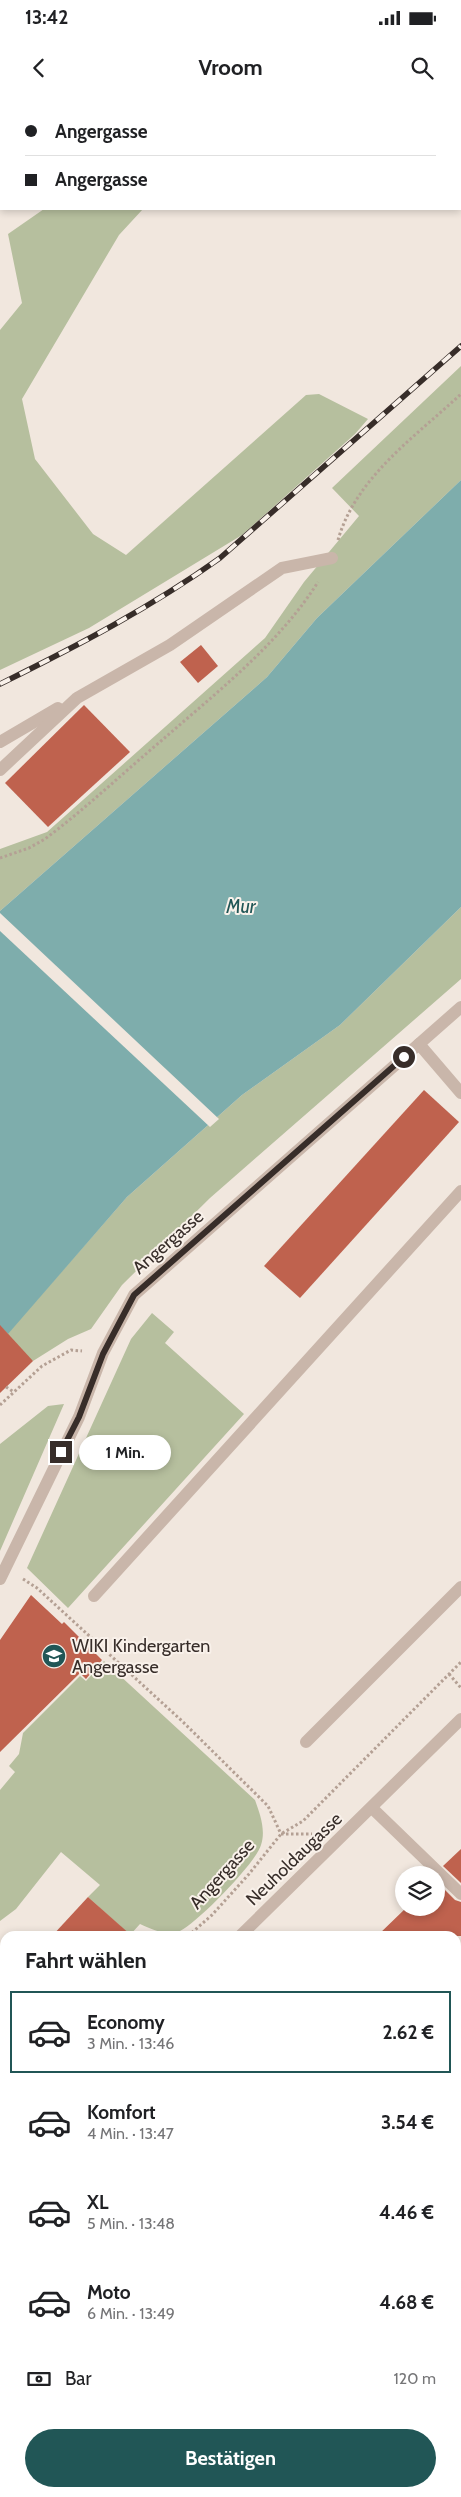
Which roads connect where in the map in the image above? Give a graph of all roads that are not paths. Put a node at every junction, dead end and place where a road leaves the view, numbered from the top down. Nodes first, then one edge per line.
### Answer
1 (332, 558) road end
2 (77, 698) junction
3 (0, 742) edge
4 (0, 770) edge
5 (461, 1007) edge
6 (419, 1044) junction
7 (461, 1093) edge
8 (461, 1191) edge
9 (3, 1574) edge
10 (461, 1587) edge
11 (94, 1596) dead end
12 (461, 1719) edge
13 (306, 1742) dead end
14 (372, 1808) junction
15 (461, 1894) edge
16 (245, 1931) edge

1 - 2 street
2 - 3 street
2 - 4 street
5 - 6 street, Angergasse
6 - 7 street
6 - 9 street, Angergasse
8 - 11 street
10 - 13 street
12 - 14 street, Neuholdaugasse
14 - 15 street
14 - 16 street, Neuholdaugasse

